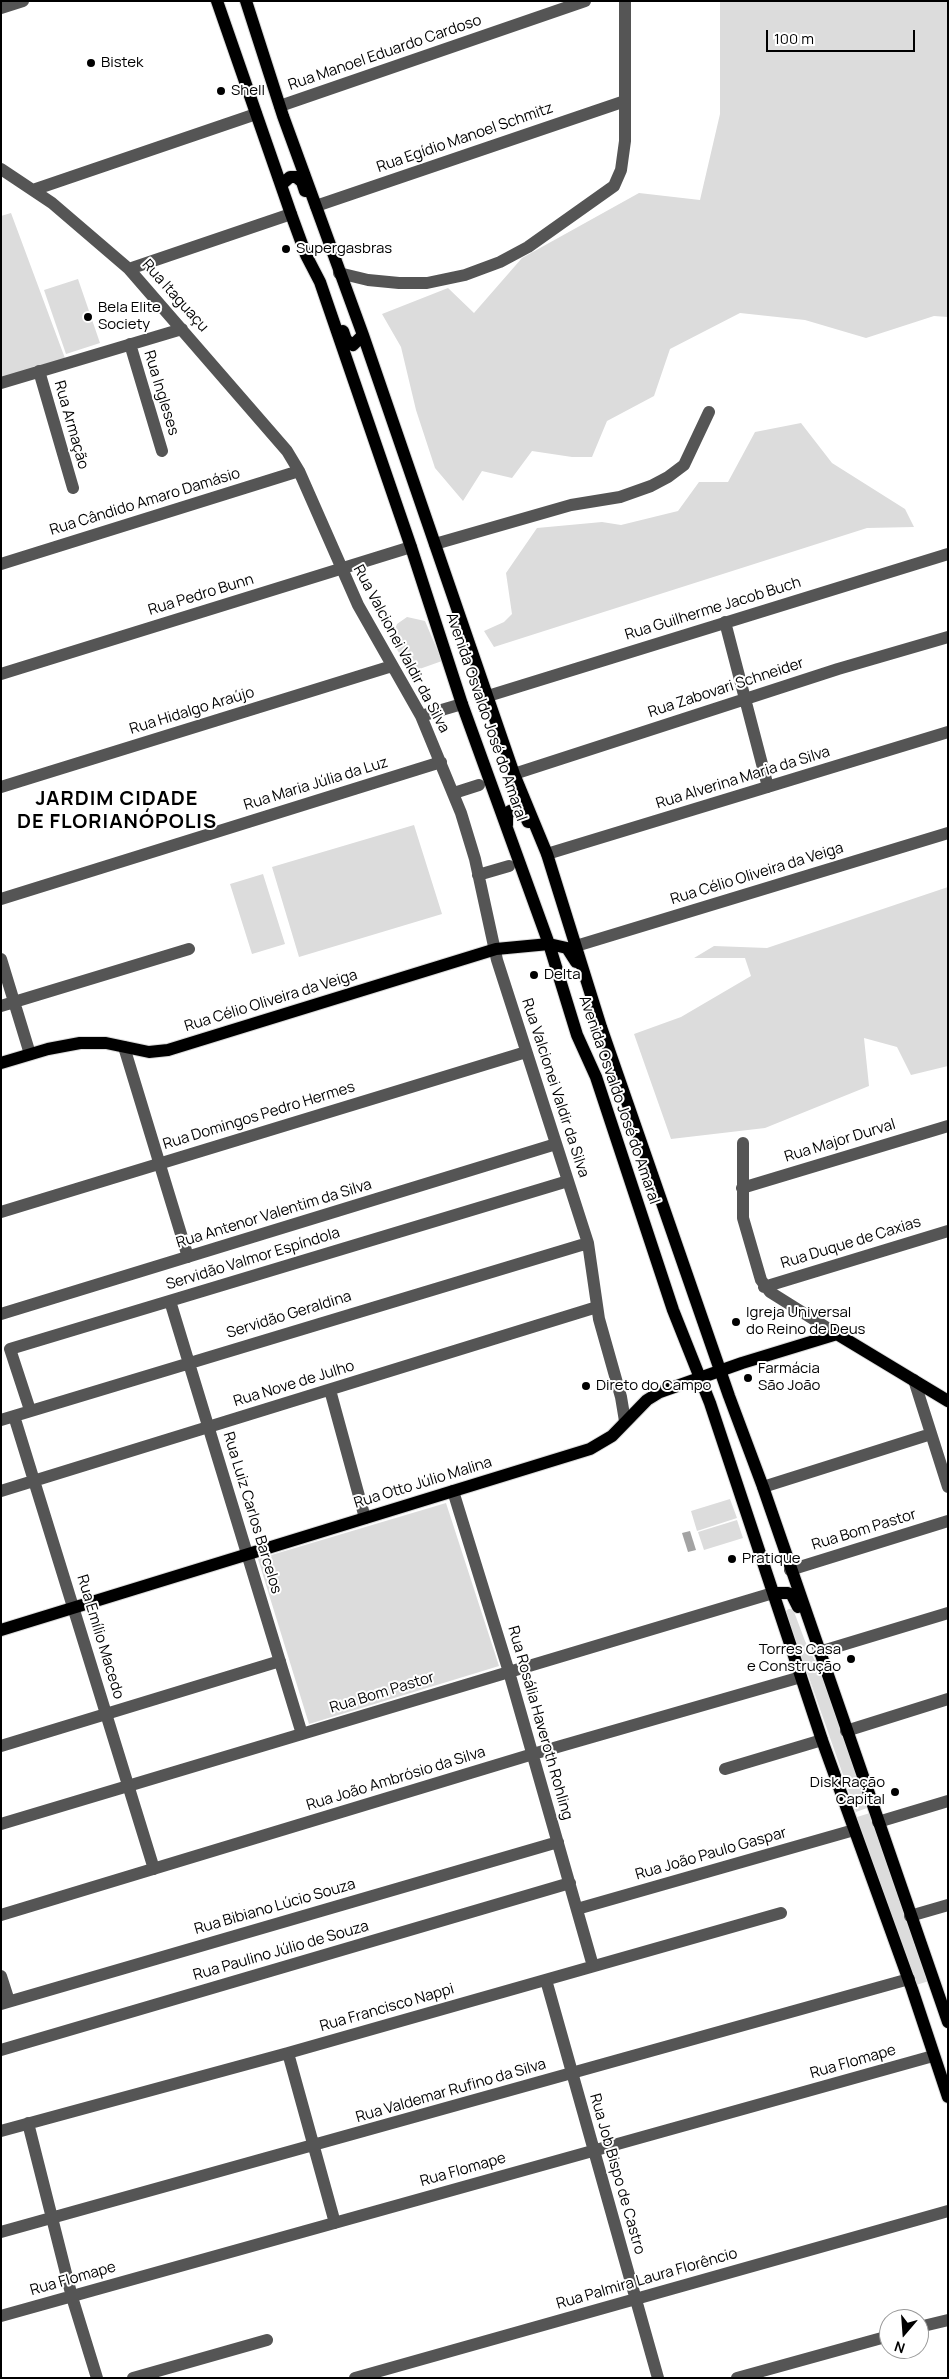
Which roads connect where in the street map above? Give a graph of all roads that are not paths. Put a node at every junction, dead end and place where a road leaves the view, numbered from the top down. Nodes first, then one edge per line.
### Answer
1 (23, 1) edge
2 (218, 1) edge
3 (246, 1) edge
4 (585, 1) edge
5 (624, 1) edge
6 (1, 8) edge
7 (625, 100) junction
8 (280, 106) junction
9 (256, 114) junction
10 (1, 169) edge
11 (281, 185) junction
12 (33, 190) junction
13 (316, 206) junction
14 (291, 214) junction
15 (324, 229) junction
16 (129, 269) junction
17 (339, 273) junction
18 (320, 282) junction
19 (182, 328) junction
20 (363, 335) junction
21 (130, 344) junction
22 (39, 371) junction
23 (1, 383) edge
24 (709, 412) dead end
25 (162, 451) dead end
26 (299, 471) junction
27 (73, 488) dead end
28 (435, 544) junction
29 (411, 546) junction
30 (948, 554) edge
31 (1, 564) edge
32 (341, 569) junction
33 (725, 622) junction
34 (948, 637) edge
35 (392, 666) junction
36 (1, 674) edge
37 (488, 696) junction
38 (746, 699) junction
39 (462, 704) junction
40 (421, 716) junction
41 (948, 732) edge
42 (441, 762) junction
43 (514, 774) junction
44 (479, 785) dead end
45 (1, 787) edge
46 (768, 787) junction
47 (454, 793) junction
48 (507, 825) junction
49 (948, 833) edge
50 (546, 854) junction
51 (509, 866) dead end
52 (478, 875) junction
53 (1, 899) edge
54 (549, 944) junction
55 (576, 946) junction
56 (496, 949) junction
57 (189, 950) dead end
58 (1, 959) edge
59 (586, 978) junction
60 (14, 1002) junction
61 (1, 1006) edge
62 (124, 1047) junction
63 (526, 1052) junction
64 (30, 1054) junction
65 (1, 1063) edge
66 (596, 1077) junction
67 (633, 1116) junction
68 (948, 1126) edge
69 (742, 1143) dead end
70 (556, 1144) junction
71 (159, 1164) junction
72 (568, 1181) junction
73 (742, 1188) junction
74 (1, 1212) edge
75 (948, 1231) edge
76 (588, 1243) junction
77 (188, 1257) junction
78 (764, 1287) junction
79 (170, 1301) junction
80 (597, 1307) junction
81 (1, 1314) edge
82 (837, 1334) junction
83 (188, 1362) junction
84 (722, 1370) junction
85 (700, 1377) junction
86 (914, 1380) junction
87 (330, 1390) junction
88 (948, 1401) edge
89 (30, 1410) junction
90 (14, 1416) junction
91 (1, 1420) edge
92 (625, 1421) junction
93 (208, 1427) junction
94 (931, 1434) junction
95 (34, 1480) junction
96 (763, 1487) junction
97 (948, 1487) edge
98 (1, 1491) edge
99 (453, 1491) junction
100 (365, 1518) junction
101 (948, 1521) edge
102 (247, 1554) junction
103 (790, 1570) junction
104 (773, 1593) junction
105 (74, 1608) junction
106 (948, 1613) edge
107 (1, 1630) edge
108 (819, 1652) junction
109 (280, 1661) junction
110 (509, 1672) junction
111 (801, 1677) junction
112 (948, 1699) edge
113 (106, 1714) junction
114 (846, 1731) junction
115 (302, 1734) junction
116 (822, 1740) junction
117 (1, 1746) edge
118 (533, 1754) junction
119 (725, 1769) dead end
120 (129, 1786) junction
121 (948, 1800) edge
122 (878, 1822) junction
123 (1, 1824) edge
124 (854, 1830) junction
125 (558, 1842) junction
126 (154, 1868) junction
127 (570, 1883) junction
128 (948, 1905) edge
129 (577, 1909) junction
130 (781, 1913) dead end
131 (1, 1915) edge
132 (910, 1916) junction
133 (593, 1966) junction
134 (1, 1976) edge
135 (909, 1979) junction
136 (546, 1980) junction
137 (5, 2003) edge
138 (945, 2005) edge
139 (948, 2022) edge
140 (1, 2050) edge
141 (288, 2053) junction
142 (933, 2056) junction
143 (572, 2074) junction
144 (948, 2096) edge
145 (28, 2123) junction
146 (1, 2131) edge
147 (313, 2146) junction
148 (594, 2151) junction
149 (948, 2211) edge
150 (52, 2218) junction
151 (334, 2223) junction
152 (1, 2232) edge
153 (72, 2297) junction
154 (635, 2299) junction
155 (1, 2316) edge
156 (948, 2320) edge
157 (929, 2325) edge
158 (879, 2339) edge
159 (267, 2340) dead end
160 (97, 2378) edge
161 (133, 2378) edge
162 (355, 2378) edge
163 (658, 2378) edge
164 (737, 2378) edge

1 - 6 street
2 - 9 main road, Avenida Osvaldo José do Amaral
3 - 8 main road, Avenida Osvaldo José do Amaral
4 - 8 street, Rua Manoel Eduardo Cardoso
5 - 7 street
7 - 13 street, Rua Egídio Manoel Schmitz
7 - 17 street
8 - 13 main road, Avenida Osvaldo José do Amaral
9 - 11 main road, Avenida Osvaldo José do Amaral
9 - 12 street
10 - 12 street, Rua Itaguaçu
11 - 14 main road, Avenida Osvaldo José do Amaral
11 - 15 main road
12 - 16 street, Rua Itaguaçu
13 - 15 main road, Avenida Osvaldo José do Amaral
14 - 16 street
14 - 18 main road, Avenida Osvaldo José do Amaral
15 - 17 main road, Avenida Osvaldo José do Amaral
16 - 19 street, Rua Itaguaçu
17 - 20 main road, Avenida Osvaldo José do Amaral
18 - 20 main road
18 - 29 main road, Avenida Osvaldo José do Amaral
19 - 21 street
19 - 26 street, Rua Itaguaçu
20 - 28 main road, Avenida Osvaldo José do Amaral
21 - 22 street
21 - 25 street, Rua Ingleses
22 - 23 street
22 - 27 street, Rua Armação
24 - 28 street
26 - 31 street, Rua Cândido Amaro Damásio
26 - 32 street, Rua Valcionei Valdir da Silva
28 - 37 main road, Avenida Osvaldo José do Amaral
29 - 32 street, Rua Pedro Bunn
29 - 39 main road, Avenida Osvaldo José do Amaral
30 - 33 street, Rua Guilherme Jacob Buch
32 - 35 street, Rua Valcionei Valdir da Silva
32 - 36 street, Rua Pedro Bunn
33 - 37 street, Rua Guilherme Jacob Buch
33 - 38 street
34 - 38 street, Rua Zabovari Schneider
35 - 40 street, Rua Valcionei Valdir da Silva
35 - 45 street, Rua Hidalgo Araújo
37 - 43 main road, Avenida Osvaldo José do Amaral
38 - 43 street, Rua Zabovari Schneider
38 - 46 street
39 - 40 street
39 - 48 main road, Avenida Osvaldo José do Amaral
40 - 42 street, Rua Valcionei Valdir da Silva
41 - 46 street, Rua Alverina Maria da Silva
42 - 47 street, Rua Valcionei Valdir da Silva
42 - 53 street, Rua Maria Júlia da Luz
43 - 50 main road, Avenida Osvaldo José do Amaral
44 - 47 street
46 - 50 street, Rua Alverina Maria da Silva
47 - 52 street, Rua Valcionei Valdir da Silva
48 - 50 main road
48 - 54 main road, Avenida Osvaldo José do Amaral
49 - 55 street, Rua Célio Oliveira da Veiga
50 - 55 main road, Avenida Osvaldo José do Amaral
51 - 52 street
52 - 56 street, Rua Valcionei Valdir da Silva
54 - 56 main road, Rua Célio Oliveira da Veiga
54 - 59 main road
54 - 66 main road, Avenida Osvaldo José do Amaral
55 - 59 main road, Avenida Osvaldo José do Amaral
56 - 62 main road, Rua Célio Oliveira da Veiga
56 - 63 street, Rua Valcionei Valdir da Silva
57 - 60 street
58 - 60 street
59 - 67 main road, Avenida Osvaldo José do Amaral
60 - 61 street
60 - 64 street
62 - 64 main road, Rua Célio Oliveira da Veiga
62 - 71 street
63 - 70 street, Rua Valcionei Valdir da Silva
63 - 71 street, Rua Domingos Pedro Hermes
64 - 65 main road, Rua Célio Oliveira da Veiga
66 - 67 main road
66 - 85 main road, Avenida Osvaldo José do Amaral
67 - 84 main road, Avenida Osvaldo José do Amaral
68 - 73 street, Rua Major Durval
69 - 73 street
70 - 72 street, Rua Valcionei Valdir da Silva
70 - 77 street, Rua Antenor Valentim da Silva
71 - 74 street, Rua Domingos Pedro Hermes
71 - 77 street
72 - 76 street, Rua Valcionei Valdir da Silva
72 - 79 street, Servidão Valmor Espíndola
73 - 78 street
75 - 78 street, Rua Duque de Caxias
76 - 80 street, Rua Valcionei Valdir da Silva
76 - 83 street, Servidão Geraldina
77 - 81 street, Rua Antenor Valentim da Silva
78 - 82 street
79 - 83 street, Rua Luiz Carlos Barcelos
79 - 89 street, Servidão Valmor Espíndola
80 - 87 street, Rua Nove de Julho
80 - 92 street, Rua Valcionei Valdir da Silva
82 - 84 main road, Rua Otto Júlio Malina
82 - 86 main road
83 - 89 street, Servidão Geraldina
83 - 93 street, Rua Luiz Carlos Barcelos
84 - 85 main road, Rua Otto Júlio Malina
84 - 96 main road, Avenida Osvaldo José do Amaral
85 - 92 main road, Rua Otto Júlio Malina
85 - 104 main road, Avenida Osvaldo José do Amaral
86 - 88 main road
86 - 94 street
87 - 93 street, Rua Nove de Julho
87 - 100 street
89 - 90 street, Servidão Geraldina
90 - 91 street, Servidão Geraldina
90 - 95 street, Rua Emílio Macedo
92 - 99 main road, Rua Otto Júlio Malina
93 - 95 street, Rua Nove de Julho
93 - 102 street, Rua Luiz Carlos Barcelos
94 - 96 street
94 - 97 street
95 - 98 street, Rua Nove de Julho
95 - 105 street, Rua Emílio Macedo
96 - 103 main road, Avenida Osvaldo José do Amaral
99 - 100 main road, Rua Otto Júlio Malina
99 - 110 street, Rua Rosália Haveroth Rohling
100 - 102 main road, Rua Otto Júlio Malina
101 - 103 street, Rua Bom Pastor
102 - 105 main road, Rua Otto Júlio Malina
102 - 109 street, Rua Luiz Carlos Barcelos
103 - 108 main road, Avenida Osvaldo José do Amaral
104 - 108 main road
104 - 110 street, Rua Bom Pastor
104 - 111 main road, Avenida Osvaldo José do Amaral
105 - 107 main road, Rua Otto Júlio Malina
105 - 113 street, Rua Emílio Macedo
106 - 108 street
108 - 114 main road, Avenida Osvaldo José do Amaral
109 - 113 street
109 - 115 street, Rua Luiz Carlos Barcelos
110 - 115 street, Rua Bom Pastor
110 - 118 street, Rua Rosália Haveroth Rohling
111 - 116 main road, Avenida Osvaldo José do Amaral
111 - 118 street, Rua João Ambrósio da Silva
112 - 114 street
113 - 117 street
113 - 120 street, Rua Emílio Macedo
114 - 122 main road, Avenida Osvaldo José do Amaral
115 - 120 street, Rua Bom Pastor
116 - 119 street
116 - 124 main road, Avenida Osvaldo José do Amaral
118 - 125 street, Rua Rosália Haveroth Rohling
118 - 126 street, Rua João Ambrósio da Silva
120 - 123 street, Rua Bom Pastor
120 - 126 street, Rua Emílio Macedo
121 - 122 street
122 - 132 main road, Avenida Osvaldo José do Amaral
124 - 129 street, Rua João Paulo Gaspar
124 - 135 main road, Avenida Osvaldo José do Amaral
125 - 127 street, Rua Rosália Haveroth Rohling
125 - 137 street, Rua Bibiano Lúcio Souza
126 - 131 street, Rua João Ambrósio da Silva
127 - 129 street, Rua Rosália Haveroth Rohling
127 - 140 street, Rua Paulino Júlio de Souza
128 - 132 street
129 - 133 street, Rua Rosália Haveroth Rohling
130 - 133 street, Rua Francisco Nappi
132 - 138 main road, Avenida Osvaldo José do Amaral
133 - 136 street, Rua Francisco Nappi
134 - 137 street
135 - 142 main road, Avenida Osvaldo José do Amaral
135 - 143 street, Rua Valdemar Rufino da Silva
136 - 141 street, Rua Francisco Nappi
136 - 143 street, Rua Job Bispo de Castro
138 - 139 main road, Avenida Osvaldo José do Amaral
141 - 145 street, Rua Francisco Nappi
141 - 147 street
142 - 144 main road, Avenida Osvaldo José do Amaral
142 - 148 street, Rua Flomape
143 - 147 street, Rua Valdemar Rufino da Silva
143 - 148 street, Rua Job Bispo de Castro
145 - 146 street, Rua Francisco Nappi
145 - 150 street
147 - 150 street, Rua Valdemar Rufino da Silva
147 - 151 street
148 - 151 street, Rua Flomape
148 - 154 street, Rua Job Bispo de Castro
149 - 154 street, Rua Palmira Laura Florêncio
150 - 152 street, Rua Valdemar Rufino da Silva
150 - 153 street
151 - 153 street, Rua Flomape
153 - 155 street, Rua Flomape
153 - 160 street
154 - 162 street, Rua Palmira Laura Florêncio
154 - 163 street, Rua Job Bispo de Castro
156 - 157 street
158 - 164 street
159 - 161 street

